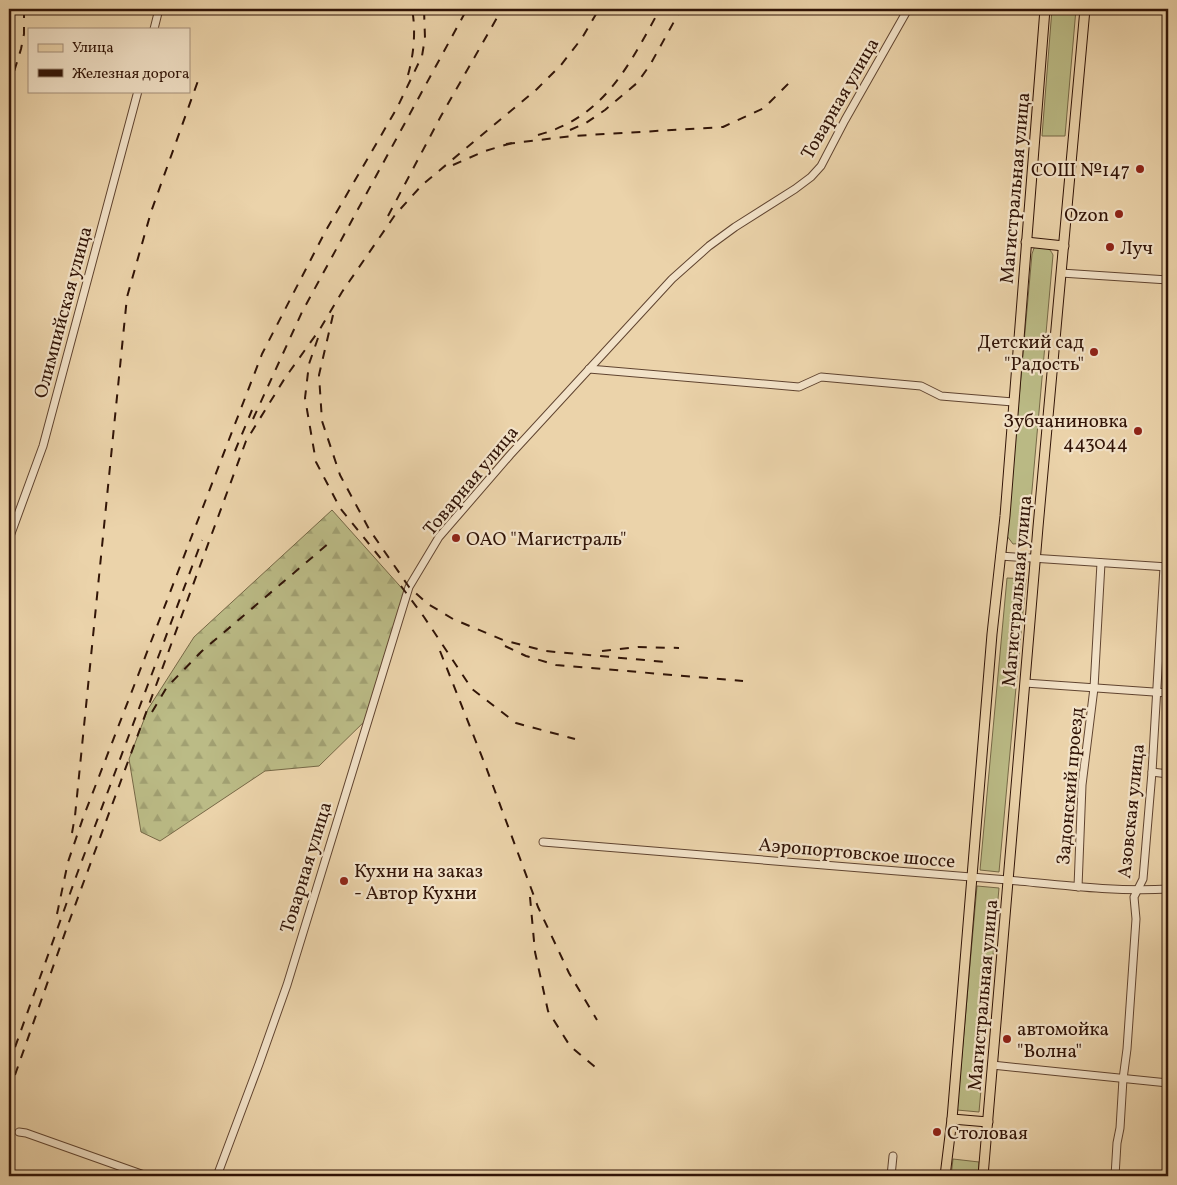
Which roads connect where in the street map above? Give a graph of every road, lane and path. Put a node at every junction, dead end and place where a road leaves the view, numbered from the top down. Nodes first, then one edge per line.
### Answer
1 (159, 9) edge
2 (908, 9) edge
3 (1045, 9) edge
4 (1085, 9) edge
5 (154, 28) edge
6 (138, 92) edge
7 (1026, 242) junction
8 (1064, 246) junction
9 (1061, 273) junction
10 (1168, 280) edge
11 (589, 369) junction
12 (1013, 402) junction
13 (9, 539) edge
14 (1000, 556) junction
15 (1035, 558) junction
16 (1101, 563) junction
17 (1166, 567) edge
18 (1165, 634) edge
19 (1025, 683) junction
20 (1094, 688) junction
21 (1157, 693) junction
22 (1168, 694) edge
23 (1152, 772) junction
24 (1168, 774) edge
25 (543, 842) dead end
26 (972, 878) junction
27 (1008, 880) junction
28 (1078, 887) junction
29 (1168, 889) edge
30 (1138, 891) junction
31 (992, 1065) junction
32 (1123, 1079) junction
33 (1168, 1083) edge
34 (952, 1119) junction
35 (988, 1122) junction
36 (19, 1132) dead end
37 (893, 1156) dead end
38 (148, 1176) edge
39 (217, 1176) edge
40 (891, 1176) edge
41 (946, 1176) edge
42 (983, 1176) edge
43 (1115, 1176) edge

1 - 5 street
2 - 11 street, Товарная улица
3 - 7 main road, Магистральная улица
4 - 8 main road, Магистральная улица
6 - 13 street, Олимпийская улица
7 - 8 main road
7 - 12 main road, Магистральная улица
8 - 9 main road, Магистральная улица
9 - 10 street
9 - 15 main road, Магистральная улица
11 - 12 street
11 - 39 street, Товарная улица
12 - 14 main road, Магистральная улица
14 - 15 street
14 - 26 main road, Магистральная улица
15 - 16 street
15 - 19 main road, Магистральная улица
16 - 17 street
16 - 20 street, Задонский проезд
17 - 18 street, Азовская улица
18 - 21 street, Азовская улица
19 - 20 street
19 - 27 main road, Магистральная улица
20 - 21 street
20 - 28 street, Задонский проезд
21 - 22 street
21 - 23 street, Азовская улица
23 - 24 street
23 - 30 street, Азовская улица
25 - 26 street, Аэропортовское шоссе
26 - 27 street, Аэропортовское шоссе
26 - 34 main road, Магистральная улица
27 - 28 street, Аэропортовское шоссе
27 - 31 main road, Магистральная улица
28 - 30 street, Аэропортовское шоссе
29 - 30 street, Аэропортовское шоссе
30 - 32 street, Азовская улица
31 - 32 street
31 - 35 main road, Магистральная улица
32 - 33 street
32 - 43 street, Азовская улица
34 - 35 main road
34 - 41 main road, Магистральная улица
35 - 42 main road, Магистральная улица
36 - 38 street
37 - 40 street

